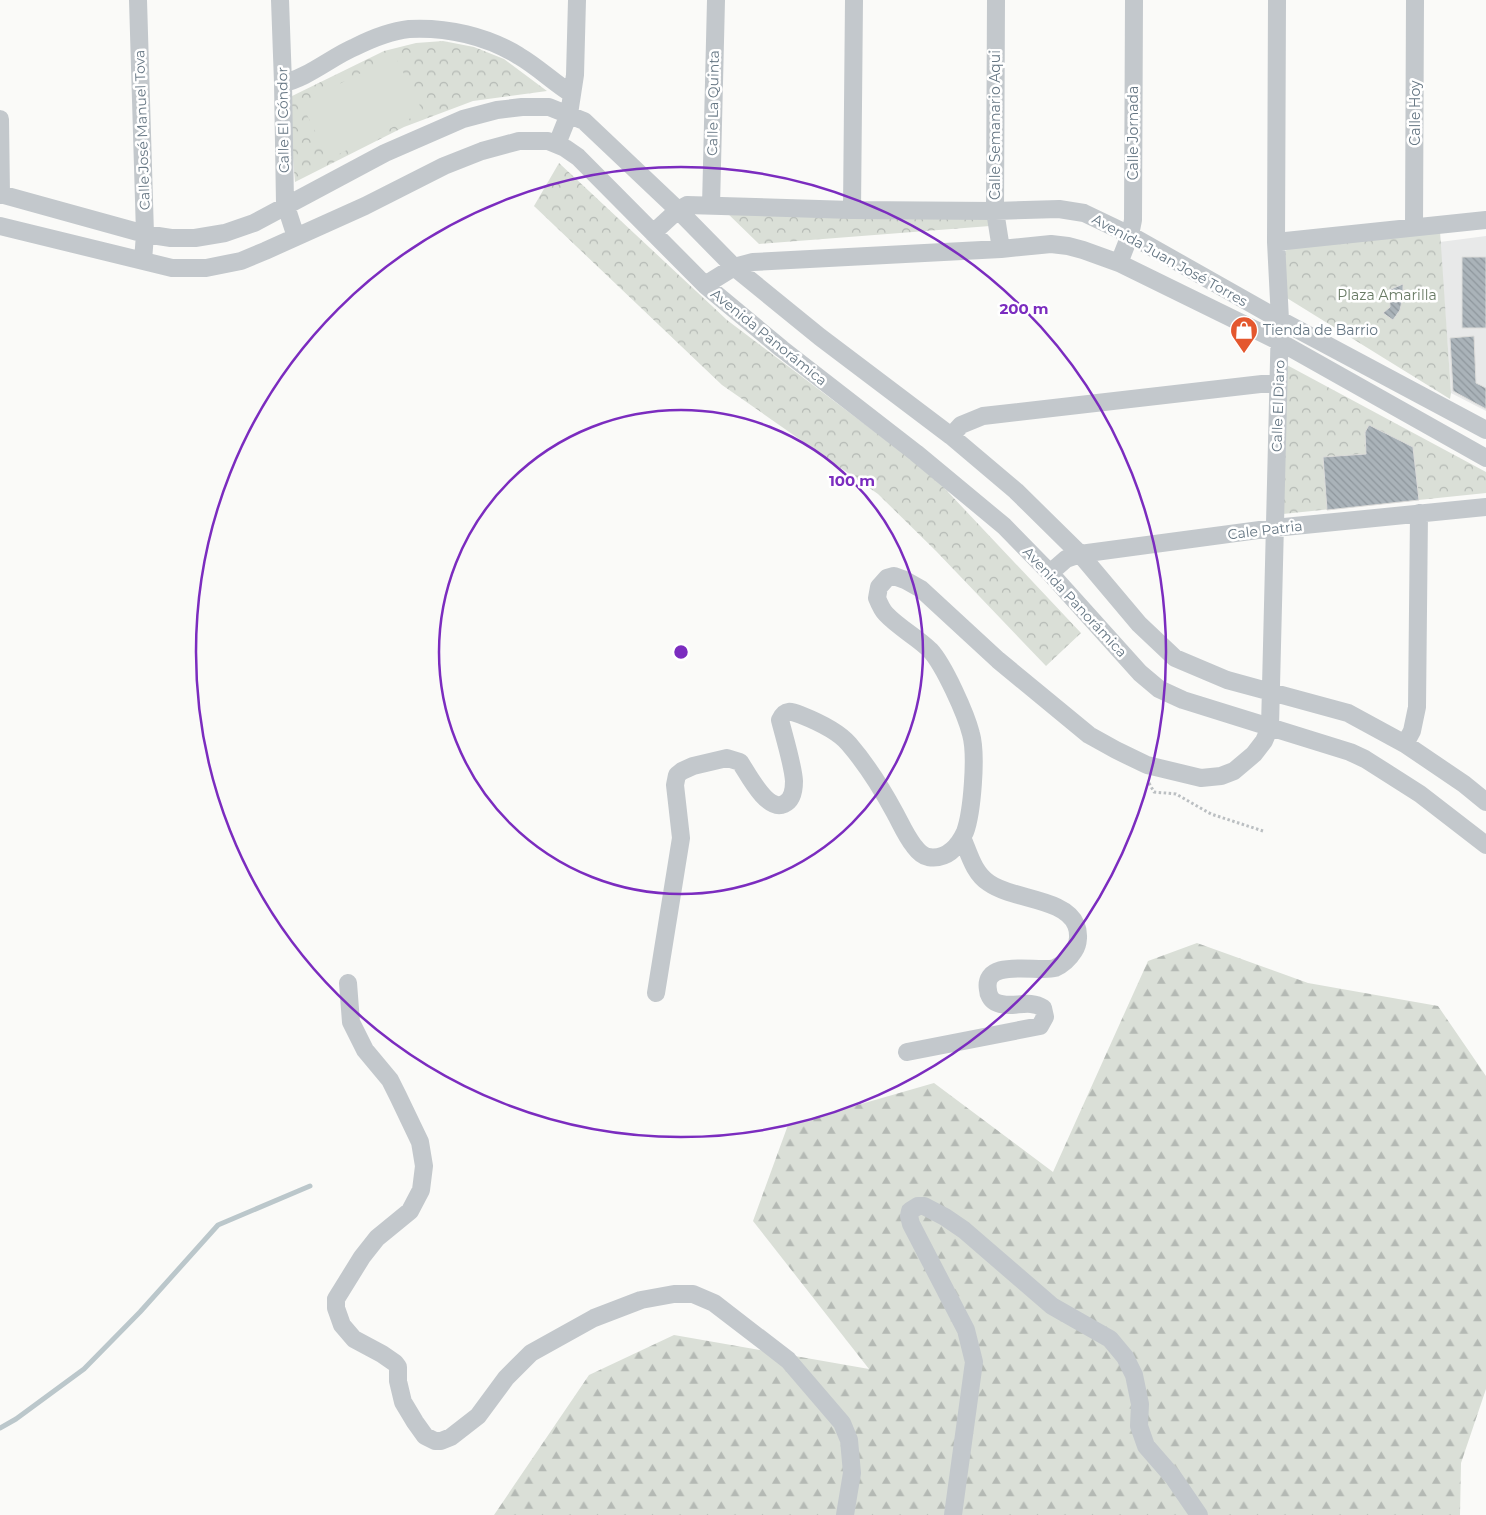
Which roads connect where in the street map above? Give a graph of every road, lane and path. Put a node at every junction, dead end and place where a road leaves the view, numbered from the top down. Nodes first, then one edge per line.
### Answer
1 (138, 0) edge
2 (280, 0) edge
3 (577, 0) edge
4 (716, 0) edge
5 (854, 0) edge
6 (996, 0) edge
7 (1134, 0) edge
8 (1277, 0) edge
9 (1415, 0) edge
10 (283, 83) junction
11 (572, 94) junction
12 (569, 114) junction
13 (0, 120) edge
14 (557, 144) junction
15 (1, 195) edge
16 (286, 206) junction
17 (711, 206) junction
18 (678, 210) junction
19 (852, 210) junction
20 (995, 211) junction
21 (1486, 220) edge
22 (0, 226) edge
23 (1414, 227) junction
24 (653, 233) junction
25 (145, 234) junction
26 (1130, 235) junction
27 (296, 237) junction
28 (1276, 242) junction
29 (1001, 249) junction
30 (143, 261) junction
31 (1120, 263) junction
32 (734, 267) junction
33 (705, 285) junction
34 (1280, 320) junction
35 (1280, 342) junction
36 (1278, 382) junction
37 (1486, 430) edge
38 (951, 436) junction
39 (1486, 458) edge
40 (1486, 507) edge
41 (1419, 513) junction
42 (1274, 528) junction
43 (1080, 554) junction
44 (1050, 572) junction
45 (1271, 692) junction
46 (1270, 727) junction
47 (1405, 744) junction
48 (1147, 765) junction
49 (1486, 802) edge
50 (1263, 831) dead end
51 (961, 840) junction
52 (1486, 845) edge
53 (348, 983) dead end
54 (656, 993) dead end
55 (907, 1052) dead end
56 (845, 1515) edge
57 (953, 1515) edge
58 (1198, 1515) edge

1 - 25 street, Calle José Manuel Tova
2 - 10 street, Calle El Cóndor
3 - 11 street
4 - 17 street, Calle La Quinta
5 - 19 street
6 - 20 street, Calle Semanario Aqui
7 - 26 street, Calle Jornada
8 - 28 street, Calle El Diaro
9 - 23 street, Calle Hoy
10 - 11 street
10 - 16 street, Calle El Cóndor
11 - 12 street
12 - 14 street
12 - 16 street
12 - 18 street
13 - 15 street
14 - 24 street, Avenida Panorámica
14 - 27 street
15 - 25 street
16 - 25 street
16 - 27 street, Calle El Cóndor
17 - 18 street, Avenida Juan José Torres
17 - 19 street, Avenida Juan José Torres
18 - 24 street
18 - 32 street
19 - 20 street, Avenida Juan José Torres
20 - 26 street, Avenida Juan José Torres
20 - 29 street, Calle Semanario Aqui
21 - 23 street
22 - 30 street
23 - 28 street
24 - 33 street, Avenida Panorámica
25 - 30 street, Calle José Manuel Tova
26 - 31 street, Calle Jornada
26 - 34 street, Avenida Juan José Torres
27 - 30 street
28 - 34 street, Calle El Diaro
29 - 31 street, Avenida Juan José Torres
29 - 32 street, Avenida Juan José Torres
31 - 35 street, Avenida Juan José Torres
32 - 33 street, Avenida Juan José Torres
32 - 38 street
33 - 44 street, Avenida Panorámica
34 - 35 street, Calle El Diaro
34 - 37 street, Avenida Juan José Torres
35 - 36 street, Calle El Diaro
35 - 39 street, Avenida Juan José Torres
36 - 38 street
36 - 42 street, Calle El Diaro
38 - 43 street
40 - 41 street, Cale Patria
41 - 42 street, Cale Patria
41 - 47 street
42 - 43 street, Cale Patria
42 - 45 street, Calle El Diaro
43 - 44 street, Cale Patria
43 - 45 street
44 - 46 street, Avenida Panorámica
45 - 46 street, Calle El Diaro
45 - 47 street
46 - 48 street
46 - 52 street, Avenida Panorámica
47 - 49 street
48 - 50 path
48 - 51 street
51 - 54 street
51 - 55 street
53 - 56 street
57 - 58 street

